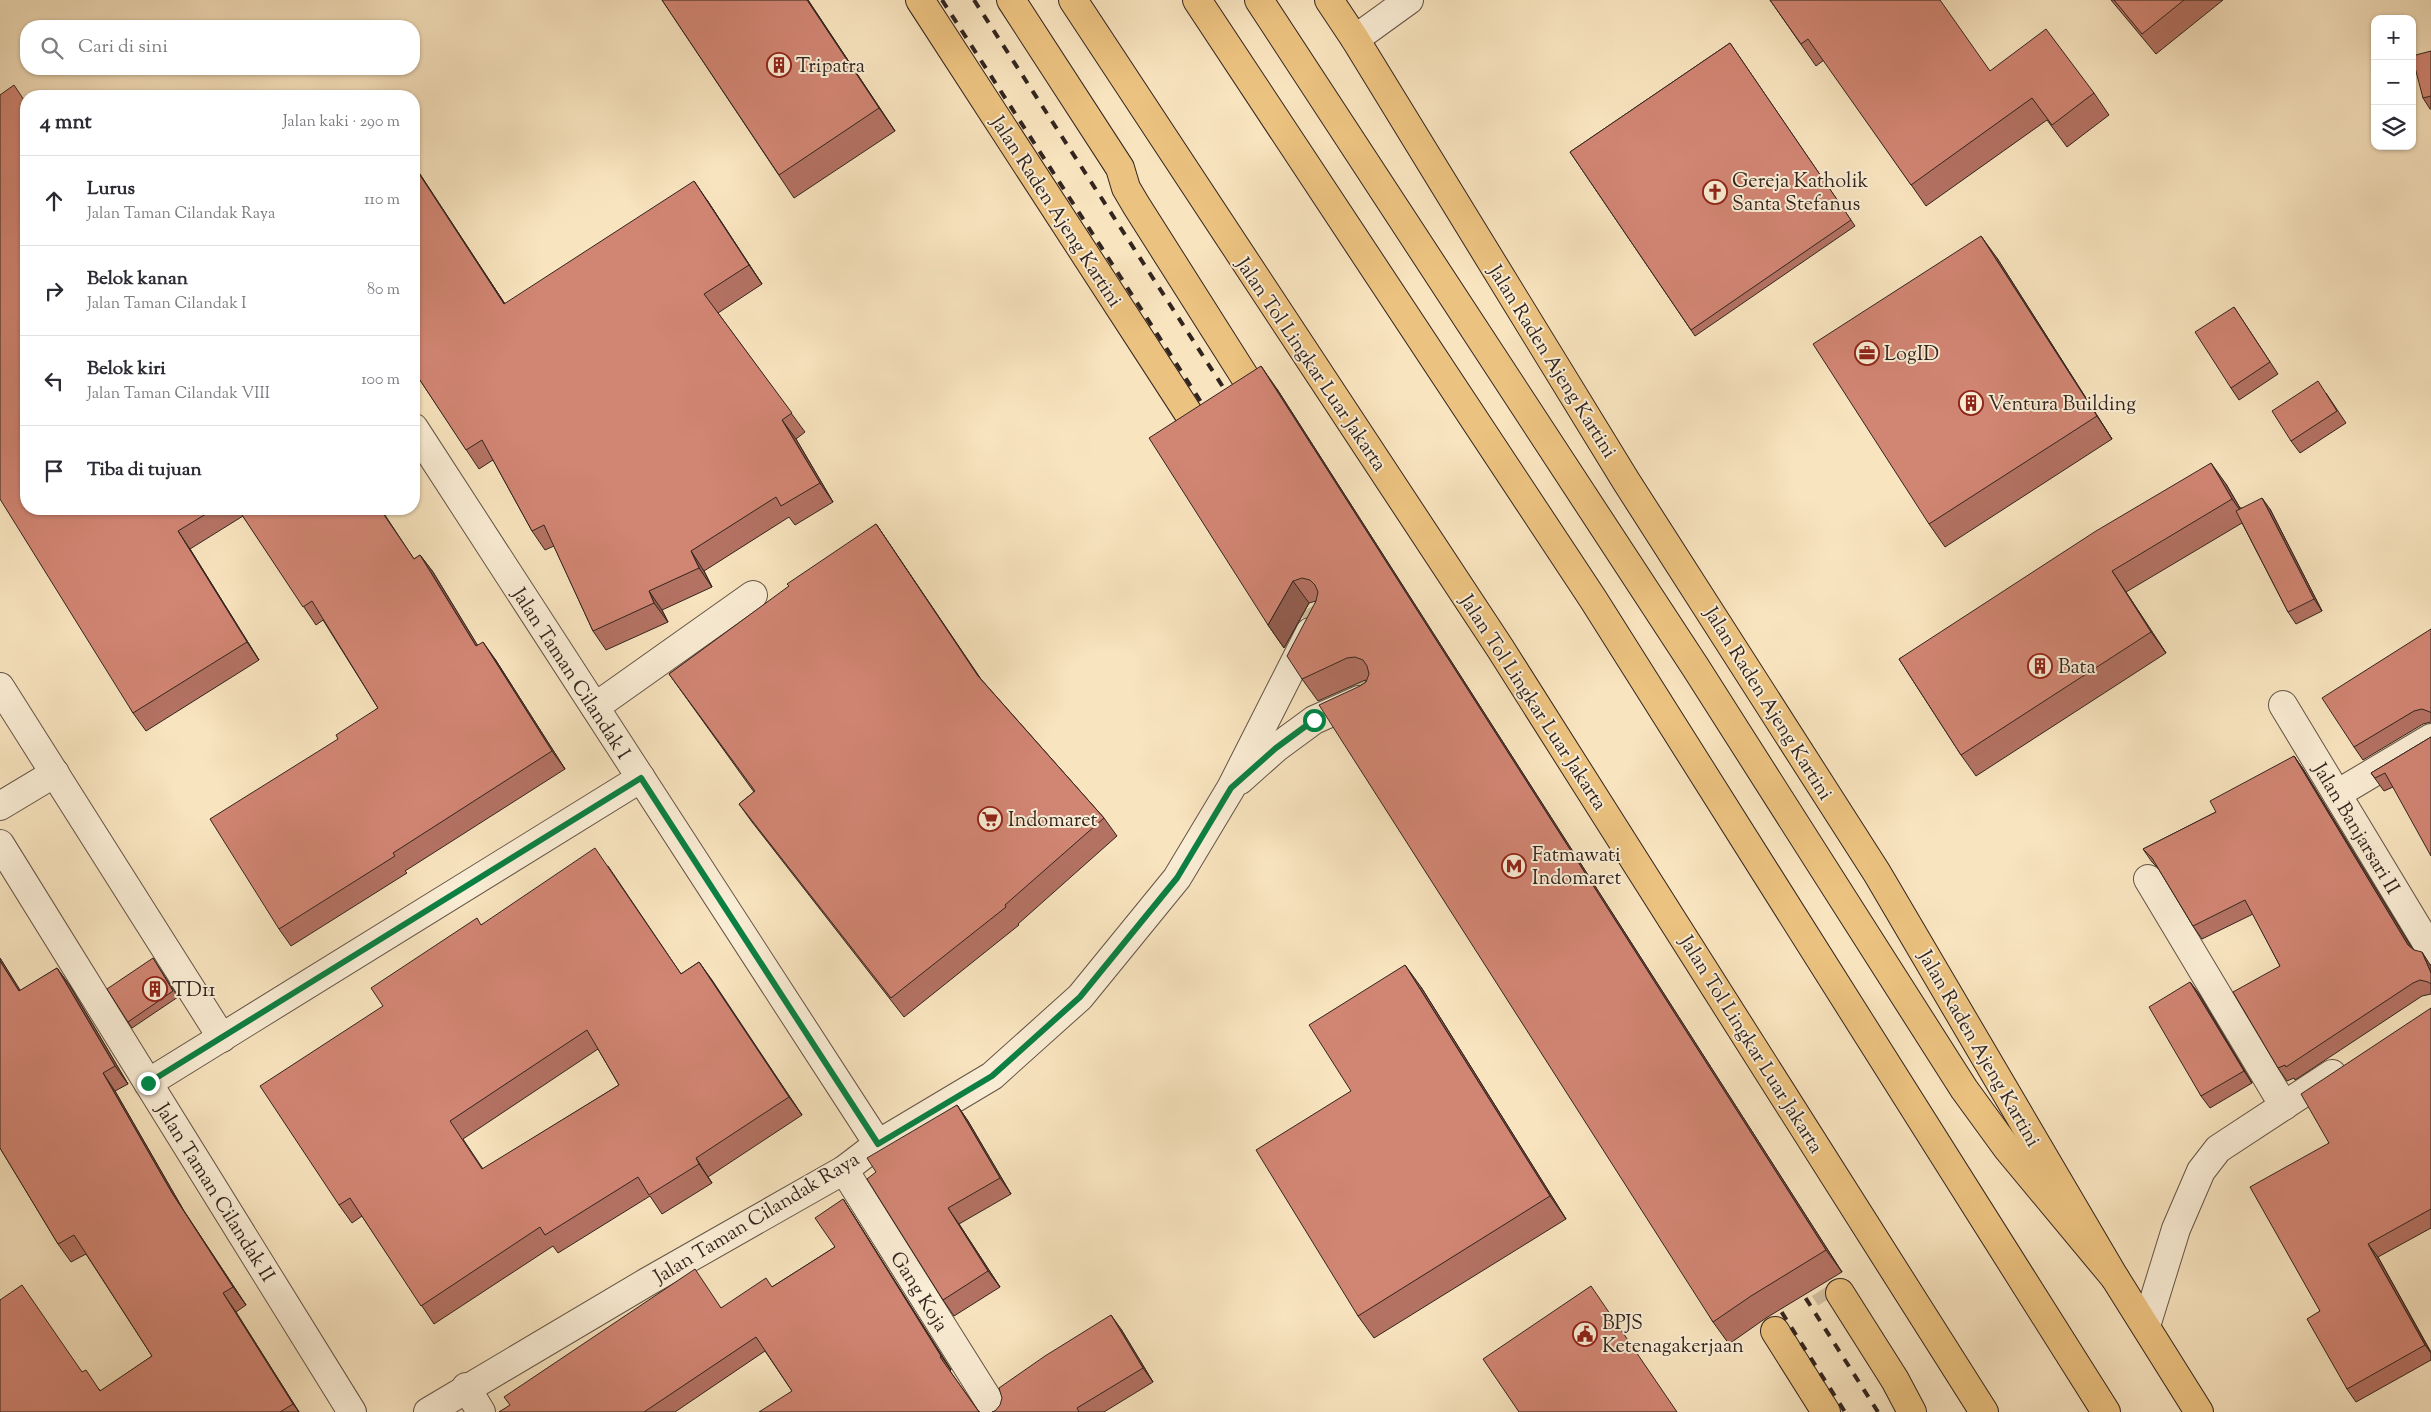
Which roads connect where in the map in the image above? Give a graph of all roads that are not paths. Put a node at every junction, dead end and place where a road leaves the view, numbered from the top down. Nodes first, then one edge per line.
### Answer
1 (920, 0) edge
2 (1012, 0) edge
3 (1073, 0) edge
4 (1197, 0) edge
5 (1260, 0) edge
6 (1329, 0) edge
7 (1409, 0) edge
8 (1355, 39) junction
9 (1256, 381) edge
10 (1194, 422) edge
11 (420, 437) edge
12 (753, 596) dead end
13 (1318, 616) edge
14 (0, 687) edge
15 (1369, 695) edge
16 (2283, 705) dead end
17 (595, 707) junction
18 (2431, 738) edge
19 (54, 773) junction
20 (641, 778) junction
21 (1231, 788) junction
22 (2338, 794) junction
23 (0, 806) edge
24 (0, 844) edge
25 (2148, 879) dead end
26 (2429, 942) edge
27 (222, 1038) junction
28 (2349, 1063) edge
29 (148, 1083) junction
30 (2284, 1106) junction
31 (878, 1144) junction
32 (844, 1170) junction
33 (2115, 1278) junction
34 (2146, 1326) junction
35 (1775, 1331) dead end
36 (466, 1387) junction
37 (2196, 1408) edge
38 (352, 1412) edge
39 (428, 1412) edge
40 (481, 1412) edge
41 (996, 1412) edge
42 (1826, 1412) edge
43 (1908, 1412) edge
44 (1912, 1412) edge
45 (1984, 1412) edge
46 (2106, 1412) edge

1 - 10 highway, Jalan Raden Ajeng Kartini
2 - 9 highway
3 - 45 highway, Jalan Tol Lingkar Luar Jakarta
4 - 46 highway
5 - 33 highway
6 - 8 highway, Jalan Raden Ajeng Kartini
7 - 8 street
8 - 33 highway, Jalan Raden Ajeng Kartini
11 - 17 street, Jalan Taman Cilandak I
12 - 17 street
13 - 21 street, Jalan Taman Cilandak Raya
14 - 19 street
15 - 21 street, Jalan Taman Cilandak Raya
16 - 22 street, Jalan Banjarsari II
17 - 20 street, Jalan Taman Cilandak I
18 - 22 street
19 - 23 street
19 - 27 street
20 - 27 street
20 - 31 street, Jalan Taman Cilandak I
21 - 31 street, Jalan Taman Cilandak Raya
22 - 26 street, Jalan Banjarsari II
24 - 29 street, Jalan Taman Cilandak II
25 - 30 street
27 - 29 street
28 - 30 street
29 - 38 street, Jalan Taman Cilandak II
30 - 34 street
31 - 32 street, Jalan Taman Cilandak Raya
32 - 36 street, Jalan Taman Cilandak Raya
32 - 41 street, Gang Koja
33 - 34 highway, Jalan Raden Ajeng Kartini
34 - 37 highway, Jalan Raden Ajeng Kartini
35 - 42 highway
36 - 39 street, Jalan Taman Cilandak Raya
36 - 40 street
43 - 44 highway

